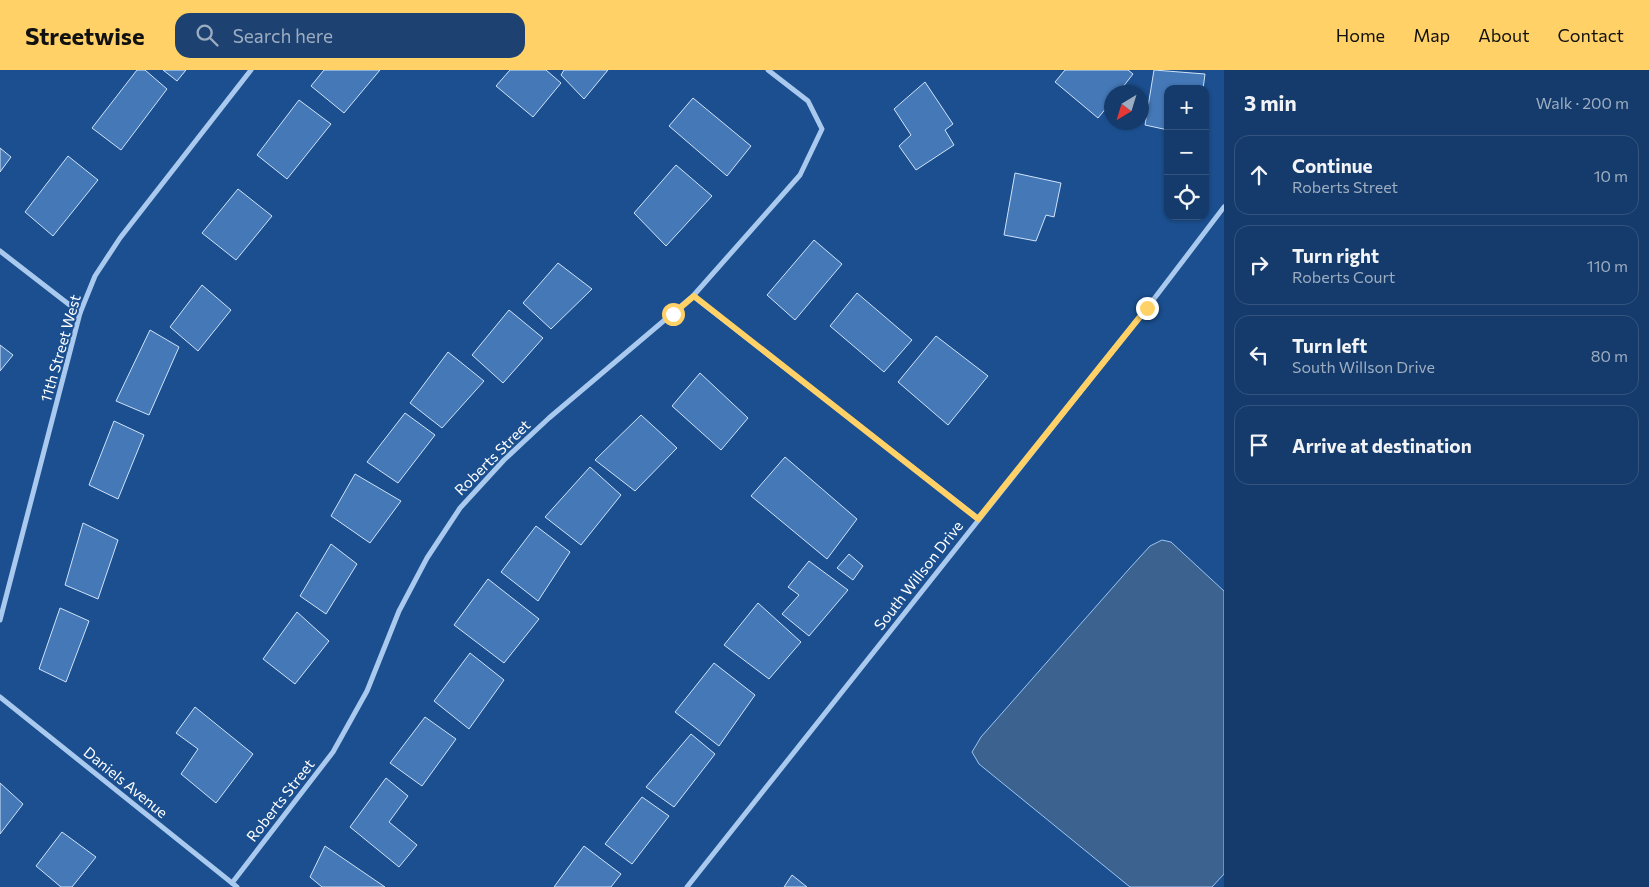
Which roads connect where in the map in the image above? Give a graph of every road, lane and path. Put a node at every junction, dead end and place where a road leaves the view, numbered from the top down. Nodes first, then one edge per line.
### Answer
1 (251, 70) edge
2 (768, 70) edge
3 (1224, 207) edge
4 (0, 251) edge
5 (694, 296) junction
6 (80, 313) junction
7 (978, 519) junction
8 (0, 620) edge
9 (0, 697) edge
10 (235, 885) edge
11 (687, 887) edge

1 - 6 street, 11th Street West
2 - 5 street, Roberts Street
3 - 7 street, South Willson Drive
4 - 6 street
5 - 7 street
5 - 10 street, Roberts Street
6 - 8 street, 11th Street West
7 - 11 street, South Willson Drive
9 - 10 street, Daniels Avenue

